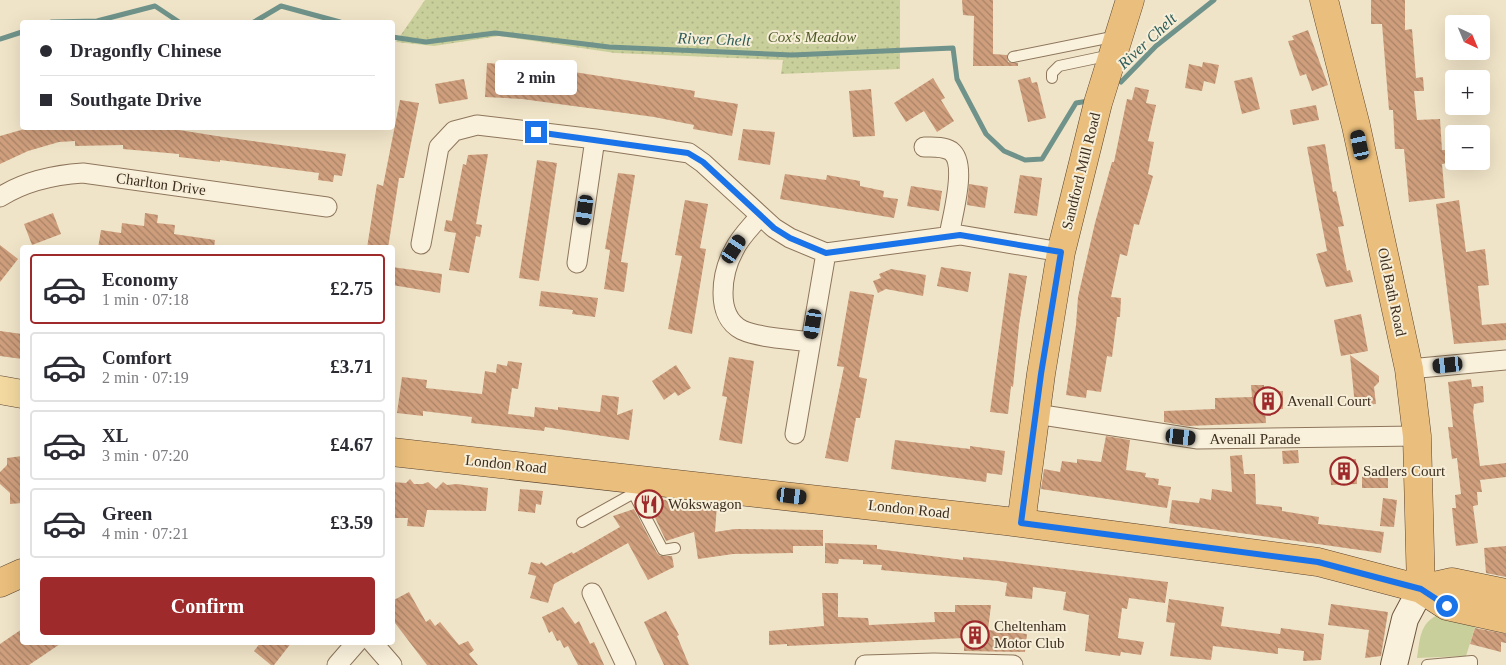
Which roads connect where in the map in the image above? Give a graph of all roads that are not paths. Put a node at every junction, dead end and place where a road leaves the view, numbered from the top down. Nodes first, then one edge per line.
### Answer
1 (1130, 0) edge
2 (1324, 0) edge
3 (1115, 46) junction
4 (1012, 57) dead end
5 (1052, 78) dead end
6 (595, 139) junction
7 (924, 147) dead end
8 (0, 197) edge
9 (327, 207) dead end
10 (760, 216) junction
11 (949, 236) junction
12 (421, 244) dead end
13 (1061, 252) junction
14 (826, 253) junction
15 (577, 263) dead end
16 (810, 342) junction
17 (1506, 360) edge
18 (1409, 369) junction
19 (0, 390) edge
20 (20, 394) edge
21 (1036, 414) junction
22 (794, 434) dead end
23 (1417, 436) junction
24 (395, 452) edge
25 (630, 485) junction
26 (582, 522) dead end
27 (1021, 523) junction
28 (675, 548) dead end
29 (20, 574) edge
30 (0, 583) edge
31 (1421, 589) junction
32 (592, 593) dead end
33 (1506, 593) edge
34 (1506, 619) edge
35 (354, 645) edge
36 (375, 645) edge
37 (337, 665) edge
38 (392, 665) edge
39 (626, 665) edge
40 (865, 665) edge
41 (1013, 665) edge
42 (1394, 665) edge
43 (1427, 665) edge
44 (1472, 665) edge

1 - 3 highway, Sandford Mill Road
2 - 18 highway, Old Bath Road
3 - 4 lane
3 - 5 lane
3 - 13 highway, Sandford Mill Road
6 - 10 street
6 - 12 street
6 - 15 street
7 - 11 street
8 - 9 street, Charlton Drive
10 - 14 street
10 - 16 street
11 - 13 street
11 - 14 street
13 - 21 highway, Sandford Mill Road
14 - 16 street
16 - 22 street
17 - 18 street
18 - 23 highway, Old Bath Road
19 - 20 main road
21 - 23 street, Avenall Parade
21 - 27 highway, Sandford Mill Road
23 - 31 highway, Old Bath Road
24 - 25 highway, London Road
25 - 26 lane
25 - 27 highway, London Road
25 - 28 lane
27 - 31 highway, London Road
29 - 30 highway
31 - 33 highway, London Road
31 - 34 highway, London Road
31 - 42 main road
32 - 39 street
35 - 37 street
36 - 38 street
40 - 41 street
43 - 44 lane

